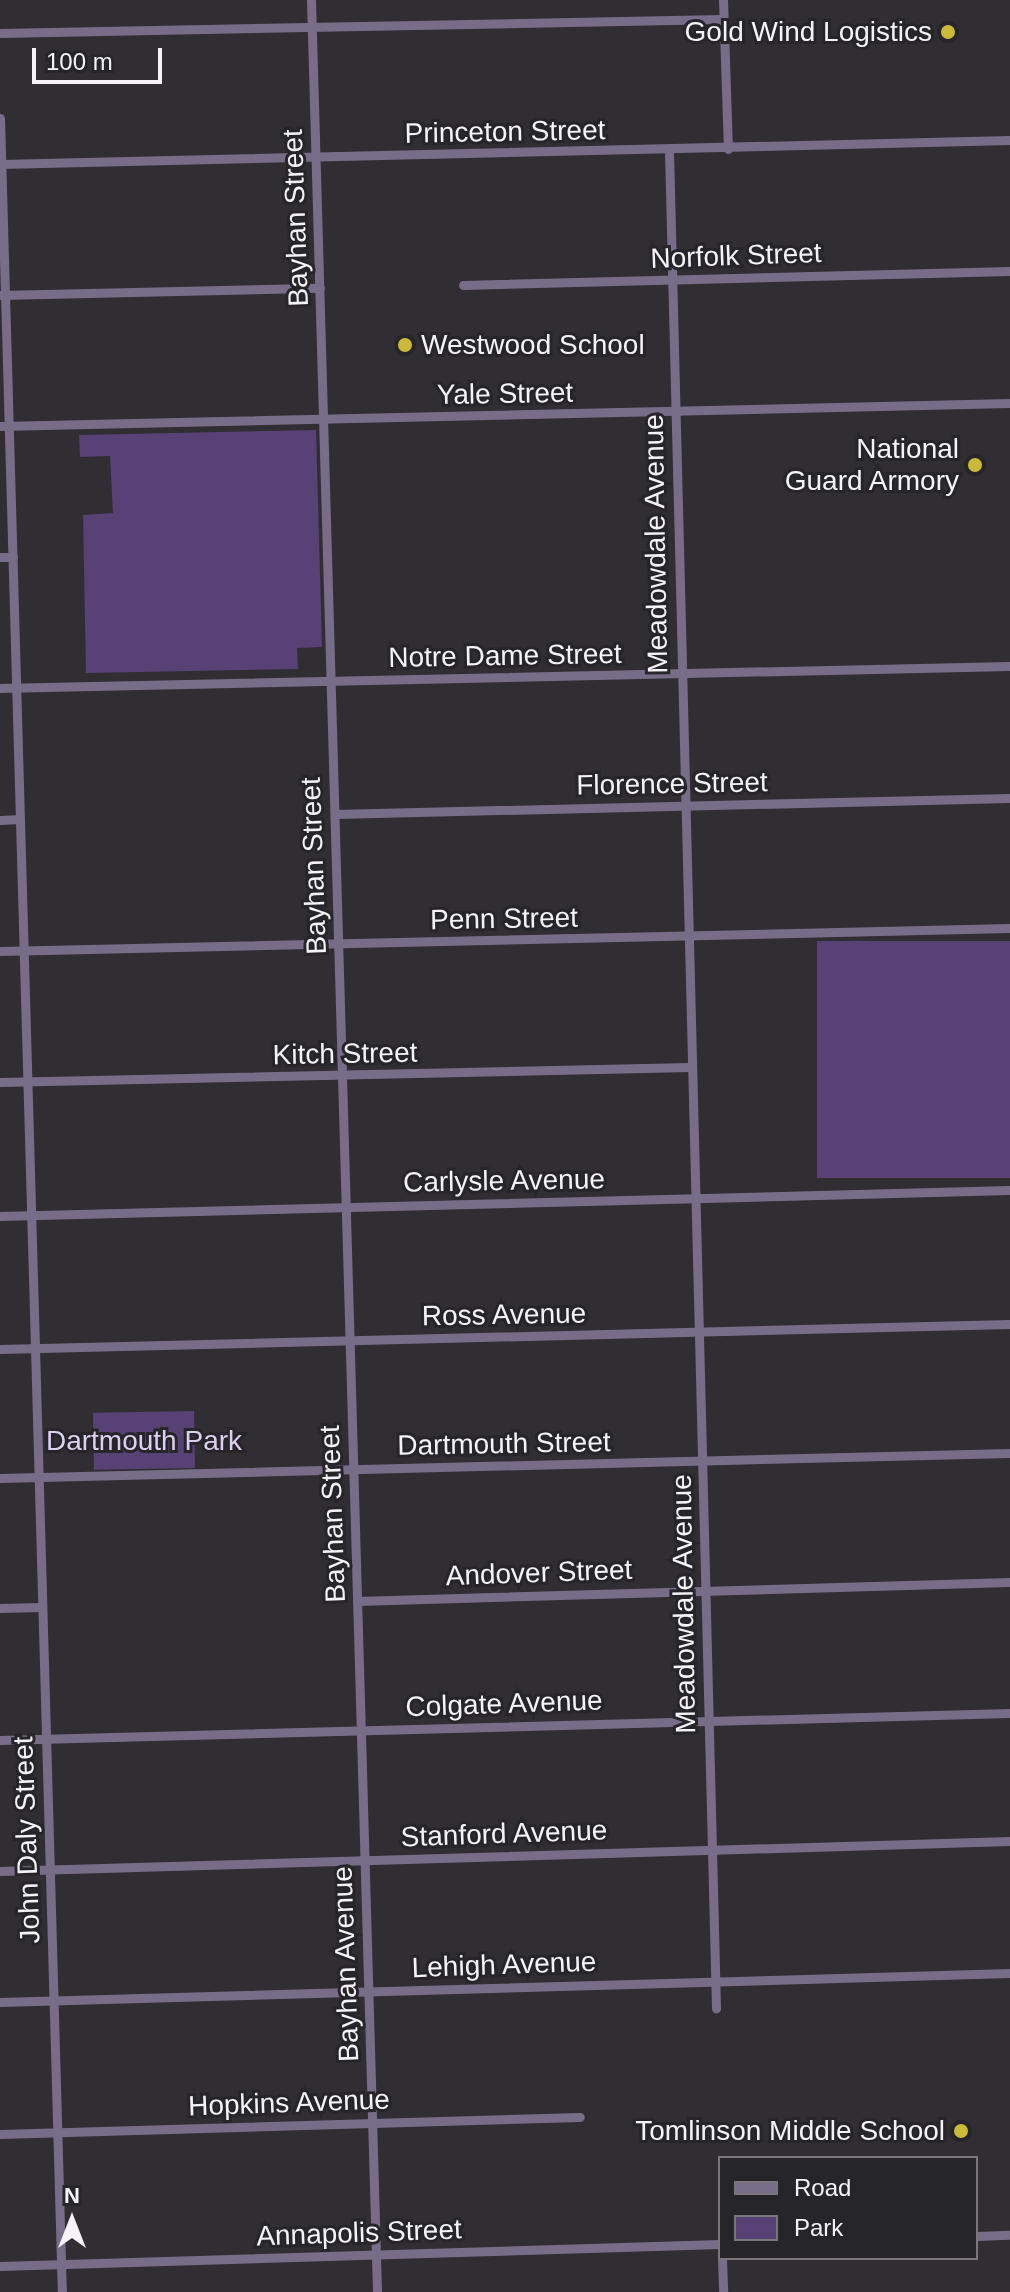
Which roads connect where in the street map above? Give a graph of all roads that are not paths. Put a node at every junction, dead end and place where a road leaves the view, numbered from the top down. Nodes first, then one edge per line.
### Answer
1 (311, 0) edge
2 (723, 0) edge
3 (723, 19) junction
4 (312, 27) junction
5 (0, 33) edge
6 (0, 118) edge
7 (1010, 140) edge
8 (728, 149) junction
9 (669, 151) junction
10 (316, 157) junction
11 (1, 164) edge
12 (1010, 271) edge
13 (671, 280) junction
14 (463, 285) dead end
15 (320, 288) junction
16 (2, 295) edge
17 (1010, 403) edge
18 (675, 412) junction
19 (324, 420) junction
20 (4, 426) edge
21 (0, 557) edge
22 (13, 557) junction
23 (1010, 666) edge
24 (681, 674) junction
25 (331, 682) junction
26 (0, 688) edge
27 (16, 688) junction
28 (1010, 798) edge
29 (684, 806) junction
30 (335, 814) junction
31 (20, 819) junction
32 (0, 820) edge
33 (1010, 928) edge
34 (687, 936) junction
35 (339, 945) junction
36 (0, 951) edge
37 (24, 951) junction
38 (690, 1067) junction
39 (342, 1076) junction
40 (0, 1082) edge
41 (28, 1082) junction
42 (1010, 1190) edge
43 (694, 1198) junction
44 (346, 1207) junction
45 (32, 1215) junction
46 (0, 1216) edge
47 (1010, 1324) edge
48 (699, 1332) junction
49 (349, 1341) junction
50 (35, 1348) junction
51 (0, 1349) edge
52 (1010, 1453) edge
53 (702, 1462) junction
54 (353, 1470) junction
55 (39, 1477) junction
56 (0, 1478) edge
57 (1010, 1582) edge
58 (706, 1590) junction
59 (357, 1601) junction
60 (42, 1607) junction
61 (0, 1608) edge
62 (1010, 1713) edge
63 (709, 1721) junction
64 (361, 1730) junction
65 (46, 1739) junction
66 (0, 1740) edge
67 (1010, 1841) edge
68 (712, 1850) junction
69 (365, 1860) junction
70 (50, 1870) junction
71 (0, 1871) edge
72 (1010, 1973) edge
73 (716, 1981) junction
74 (369, 1991) junction
75 (54, 2001) junction
76 (0, 2002) edge
77 (716, 2008) dead end
78 (580, 2117) dead end
79 (372, 2123) junction
80 (57, 2132) junction
81 (0, 2134) edge
82 (1010, 2235) edge
83 (978, 2236) edge
84 (718, 2244) edge
85 (376, 2255) junction
86 (722, 2260) edge
87 (61, 2264) junction
88 (0, 2266) edge
89 (62, 2292) edge
90 (377, 2292) edge
91 (723, 2292) edge

1 - 4 street, Bayhan Street
2 - 3 street
3 - 4 street
3 - 8 street
4 - 5 street
4 - 10 street, Bayhan Street
6 - 11 street, John Daly Street
7 - 8 street, Princeton Street
8 - 9 street, Princeton Street
9 - 10 street, Princeton Street
9 - 13 street, Meadowdale Avenue
10 - 11 street, Princeton Street
10 - 15 street, Bayhan Street
11 - 16 street, John Daly Street
12 - 13 street, Norfolk Street
13 - 14 street, Norfolk Street
13 - 18 street, Meadowdale Avenue
15 - 16 street
15 - 19 street, Bayhan Street
16 - 20 street, John Daly Street
17 - 18 street, Yale Street
18 - 19 street, Yale Street
18 - 24 street, Meadowdale Avenue
19 - 20 street, Yale Street
19 - 25 street, Bayhan Street
20 - 22 street, John Daly Street
21 - 22 street
22 - 27 street, John Daly Street
23 - 24 street, Notre Dame Street
24 - 25 street, Notre Dame Street
24 - 29 street, Meadowdale Avenue
25 - 27 street, Notre Dame Street
25 - 30 street, Bayhan Street
26 - 27 street, Notre Dame Street
27 - 31 street, John Daly Street
28 - 29 street, Florence Street
29 - 30 street, Florence Street
29 - 34 street, Meadowdale Avenue
30 - 35 street, Bayhan Street
31 - 32 street
31 - 37 street, John Daly Street
33 - 34 street, Penn Street
34 - 35 street, Penn Street
34 - 38 street, Meadowdale Avenue
35 - 37 street, Penn Street
35 - 39 street, Bayhan Street
36 - 37 street, Penn Street
37 - 41 street, John Daly Street
38 - 39 street, Kitch Street
38 - 43 street, Meadowdale Avenue
39 - 41 street, Kitch Street
39 - 44 street, Bayhan Street
40 - 41 street, Kitch Street
41 - 45 street, John Daly Street
42 - 43 street, Carlysle Avenue
43 - 44 street, Carlysle Avenue
43 - 48 street, Meadowdale Avenue
44 - 45 street, Carlysle Avenue
44 - 49 street, Bayhan Street
45 - 46 street, Carlysle Avenue
45 - 50 street, John Daly Street
47 - 48 street, Ross Avenue
48 - 49 street, Ross Avenue
48 - 53 street, Meadowdale Avenue
49 - 50 street, Ross Avenue
49 - 54 street, Bayhan Street
50 - 51 street, Ross Avenue
50 - 55 street, John Daly Street
52 - 53 street, Dartmouth Street
53 - 54 street, Dartmouth Street
53 - 58 street, Meadowdale Avenue
54 - 55 street, Dartmouth Street
54 - 59 street, Bayhan Street
55 - 56 street, Dartmouth Street
55 - 60 street, John Daly Street
57 - 58 street, Andover Street
58 - 59 street, Andover Street
58 - 63 street, Meadowdale Avenue
59 - 64 street, Bayhan Street
60 - 61 street
60 - 65 street, John Daly Street
62 - 63 street, Colgate Avenue
63 - 64 street, Colgate Avenue
63 - 68 street, Meadowdale Avenue
64 - 65 street, Colgate Avenue
64 - 69 street, Bayhan Avenue
65 - 66 street, Colgate Avenue
65 - 70 street, John Daly Street
67 - 68 street, Stanford Avenue
68 - 69 street, Stanford Avenue
68 - 73 street, Meadowdale Avenue
69 - 70 street, Stanford Avenue
69 - 74 street, Bayhan Avenue
70 - 71 street, Stanford Avenue
70 - 75 street, John Daly Street
72 - 73 street, Lehigh Avenue
73 - 74 street, Lehigh Avenue
73 - 77 street, Meadowdale Avenue
74 - 75 street, Lehigh Avenue
74 - 79 street, Bayhan Avenue
75 - 76 street, Lehigh Avenue
75 - 80 street, John Daly Street
78 - 79 street, Hopkins Avenue
79 - 80 street, Hopkins Avenue
79 - 85 street, Bayhan Avenue
80 - 81 street, Hopkins Avenue
80 - 87 street, John Daly Street
82 - 83 street
84 - 85 street, Annapolis Street
85 - 87 street, Annapolis Street
85 - 90 street, Bayhan Avenue
86 - 91 street
87 - 88 street, Annapolis Street
87 - 89 street, John Daly Street

